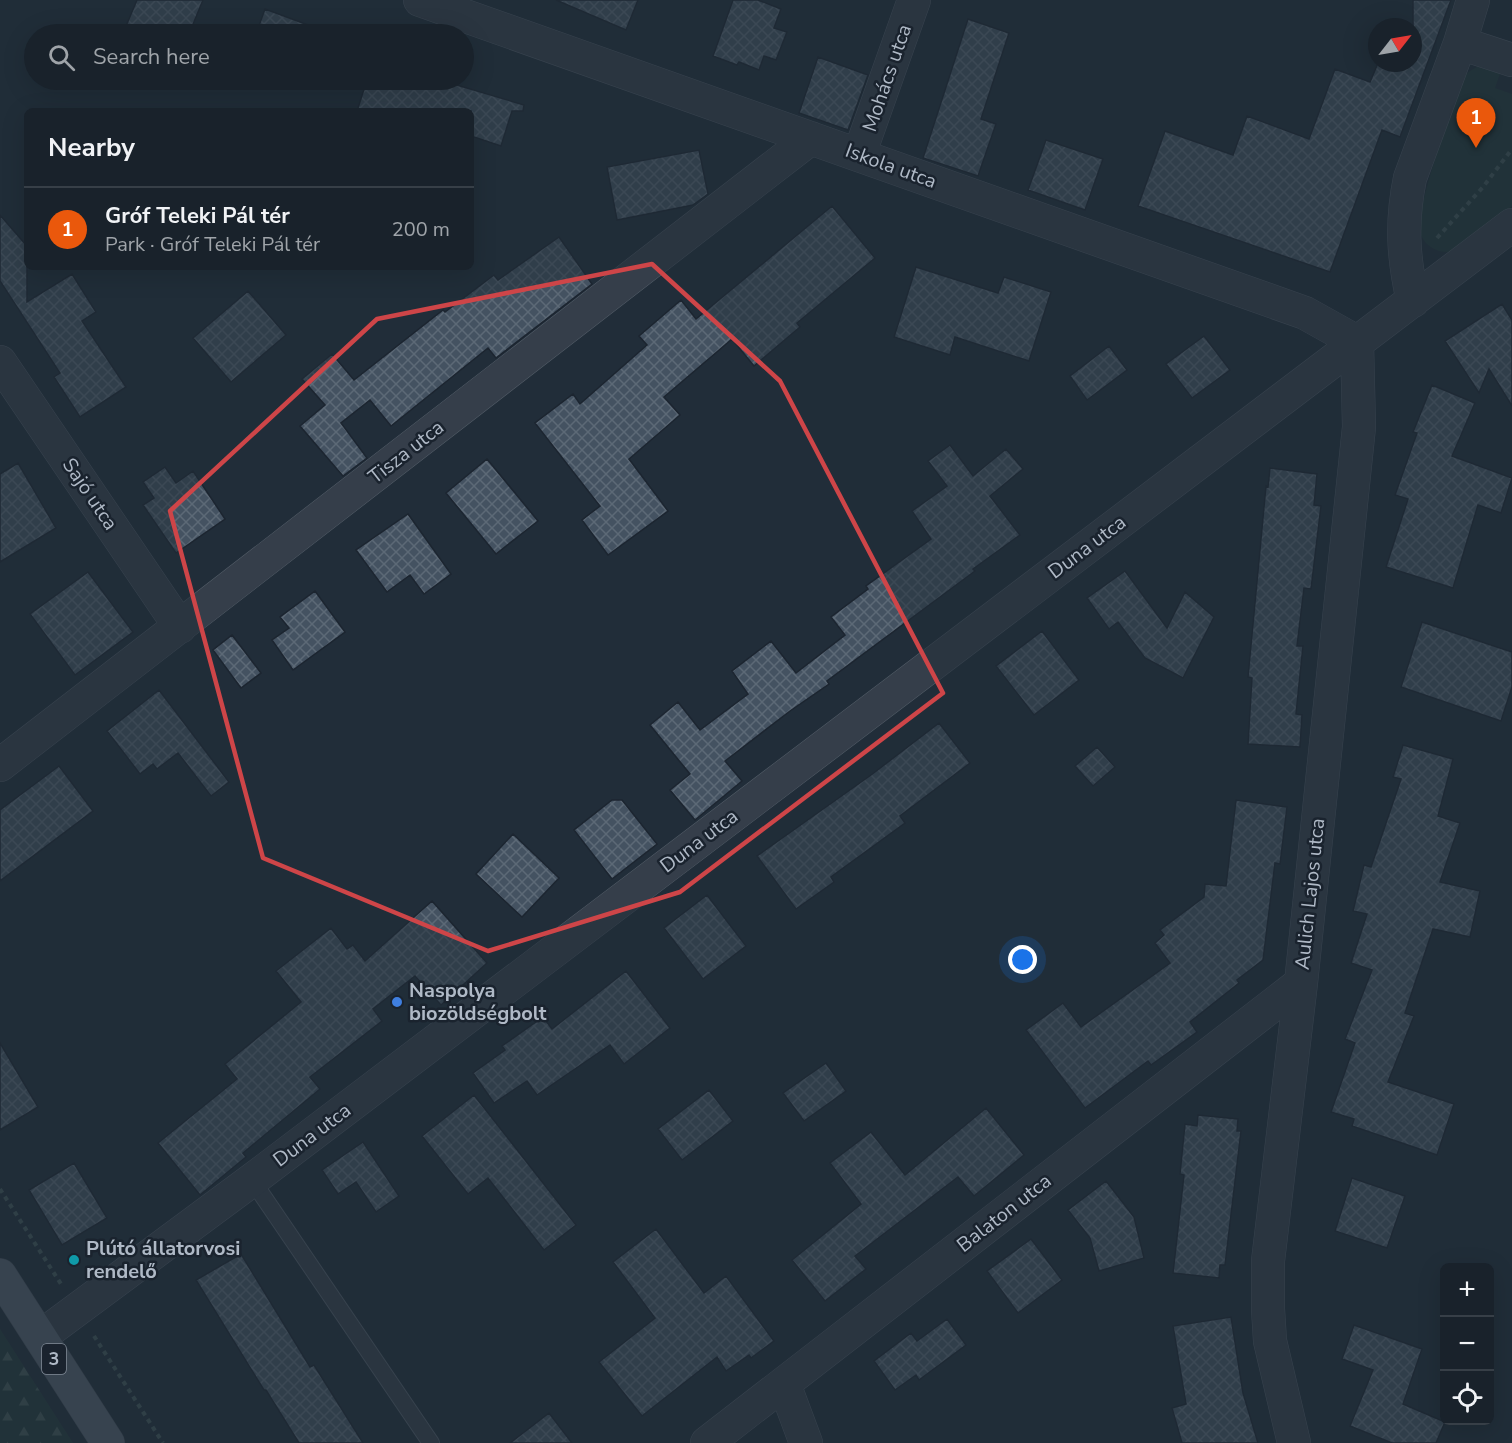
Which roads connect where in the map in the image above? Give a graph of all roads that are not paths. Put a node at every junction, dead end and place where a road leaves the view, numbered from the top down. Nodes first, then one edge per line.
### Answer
1 (420, 0) edge
2 (914, 0) edge
3 (1473, 0) edge
4 (501, 13) edge
5 (1460, 43) junction
6 (1512, 60) edge
7 (811, 138) junction
8 (859, 155) junction
9 (1512, 225) edge
10 (1413, 301) junction
11 (1357, 342) junction
12 (0, 363) edge
13 (180, 627) junction
14 (0, 765) edge
15 (1301, 983) junction
16 (252, 1180) junction
17 (0, 1275) edge
18 (40, 1337) junction
19 (784, 1384) junction
20 (108, 1443) edge
21 (431, 1443) edge
22 (707, 1443) edge
23 (806, 1443) edge
24 (1294, 1443) edge

1 - 4 street, Iskola utca
2 - 8 street, Mohács utca
3 - 5 street
4 - 7 street, Iskola utca
5 - 6 street
5 - 10 street
7 - 8 street, Iskola utca
7 - 13 street, Tisza utca
8 - 11 street, Iskola utca
9 - 10 street, Duna utca
10 - 11 street, Duna utca
11 - 15 street, Aulich Lajos utca
11 - 16 street, Duna utca
12 - 13 street, Sajó utca
13 - 14 street, Tisza utca
15 - 19 street, Balaton utca
15 - 24 street, Aulich Lajos utca
16 - 18 street, Duna utca
16 - 21 lane
17 - 18 main road, 3
18 - 20 main road, 3
19 - 22 street, Balaton utca
19 - 23 street

